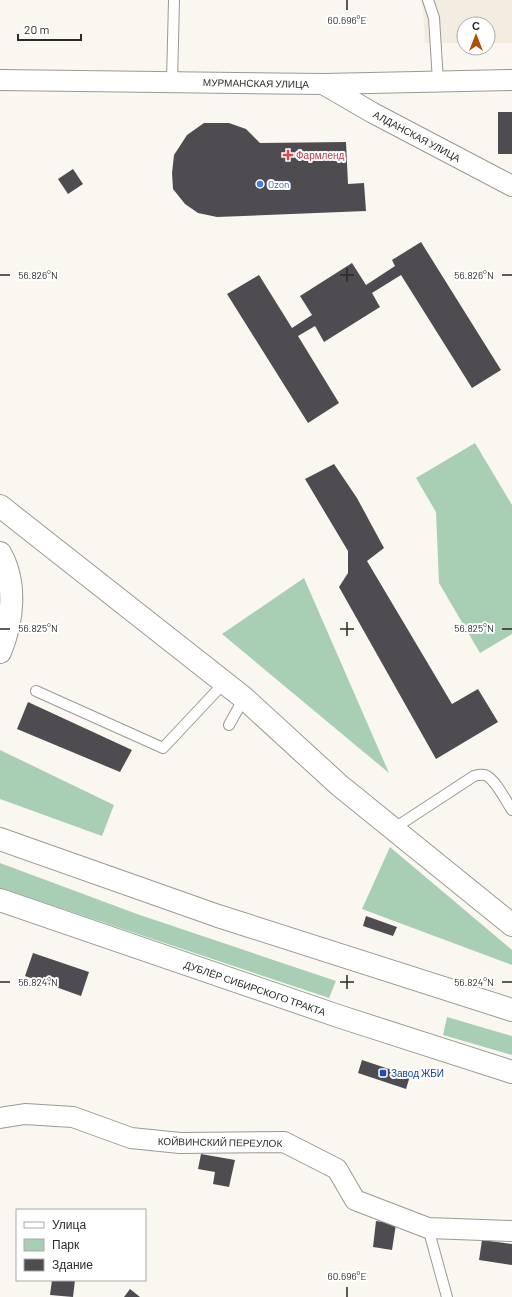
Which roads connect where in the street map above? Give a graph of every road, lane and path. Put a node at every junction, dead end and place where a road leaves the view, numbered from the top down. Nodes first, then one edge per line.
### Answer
1 (174, 0) edge
2 (428, 0) edge
3 (0, 80) edge
4 (512, 80) edge
5 (438, 81) junction
6 (172, 82) junction
7 (323, 84) junction
8 (512, 186) edge
9 (0, 506) edge
10 (0, 553) edge
11 (0, 652) edge
12 (224, 683) junction
13 (36, 691) dead end
14 (244, 698) junction
15 (229, 725) dead end
16 (512, 810) edge
17 (394, 829) junction
18 (0, 839) edge
19 (0, 900) edge
20 (512, 924) edge
21 (512, 1010) edge
22 (512, 1072) edge
23 (0, 1118) edge
24 (428, 1228) junction
25 (512, 1231) edge
26 (447, 1297) edge

1 - 6 lane
2 - 5 lane
3 - 6 street, МУРМАНСКАЯ УЛИЦА
4 - 5 street, МУРМАНСКАЯ УЛИЦА
5 - 7 street, МУРМАНСКАЯ УЛИЦА
6 - 7 street, МУРМАНСКАЯ УЛИЦА
7 - 8 street, АЛДАНСКАЯ УЛИЦА
9 - 12 main road
10 - 11 main road
12 - 13 lane
12 - 14 main road
14 - 15 lane
14 - 17 main road
16 - 17 lane
17 - 20 main road
18 - 21 main road
19 - 22 main road, ДУБЛЁР СИБИРСКОГО ТРАКТА
23 - 24 street, КОЙВИНСКИЙ ПЕРЕУЛОК
24 - 25 street, КОЙВИНСКИЙ ПЕРЕУЛОК
24 - 26 lane

